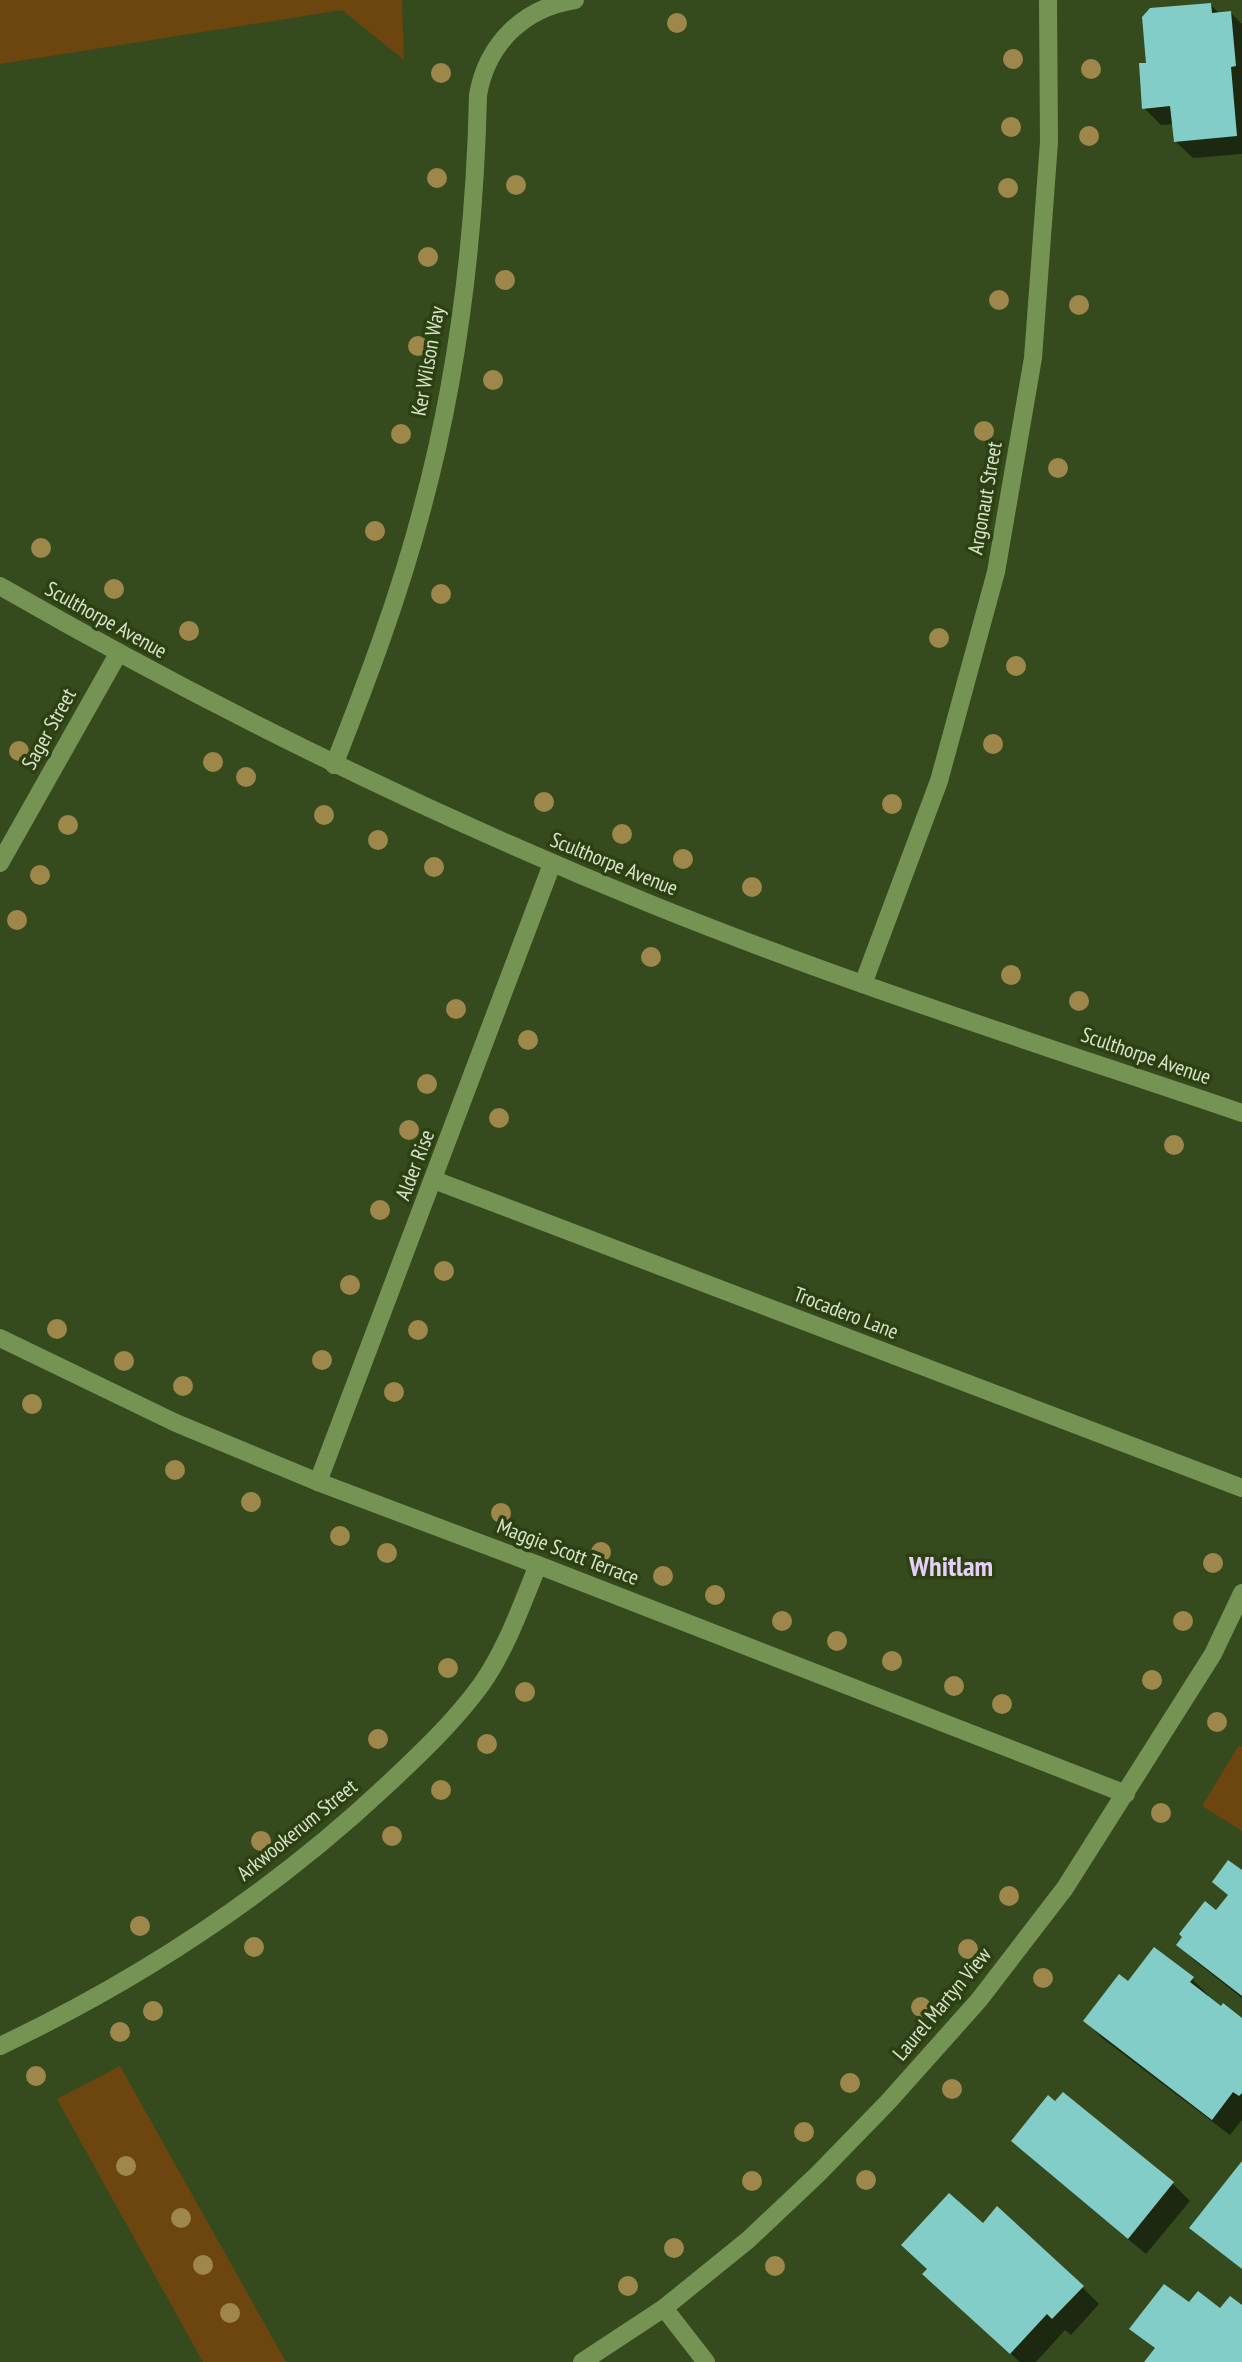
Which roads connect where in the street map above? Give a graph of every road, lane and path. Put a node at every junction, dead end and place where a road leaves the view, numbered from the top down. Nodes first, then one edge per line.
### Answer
1 (575, 0) edge
2 (1048, 0) edge
3 (0, 586) edge
4 (118, 654) junction
5 (334, 765) junction
6 (0, 863) edge
7 (552, 864) junction
8 (863, 984) junction
9 (1242, 1113) edge
10 (434, 1181) junction
11 (0, 1338) edge
12 (318, 1482) junction
13 (1242, 1488) edge
14 (538, 1565) junction
15 (1242, 1593) edge
16 (1126, 1794) junction
17 (0, 2046) edge
18 (664, 2308) junction
19 (582, 2362) edge
20 (706, 2362) edge

1 - 5 street, Ker Wilson Way
2 - 8 street, Argonaut Street
3 - 4 street, Sculthorpe Avenue
4 - 5 street, Sculthorpe Avenue
4 - 6 street, Sager Street
5 - 7 street, Sculthorpe Avenue
7 - 8 street, Sculthorpe Avenue
7 - 10 street, Alder Rise
8 - 9 street, Sculthorpe Avenue
10 - 12 street, Alder Rise
10 - 13 street, Trocadero Lane
11 - 12 street, Maggie Scott Terrace
12 - 14 street, Maggie Scott Terrace
14 - 16 street, Maggie Scott Terrace
14 - 17 street, Arkwookerum Street
15 - 16 street, Laurel Martyn View
16 - 18 street, Laurel Martyn View
18 - 19 street, Laurel Martyn View
18 - 20 street

